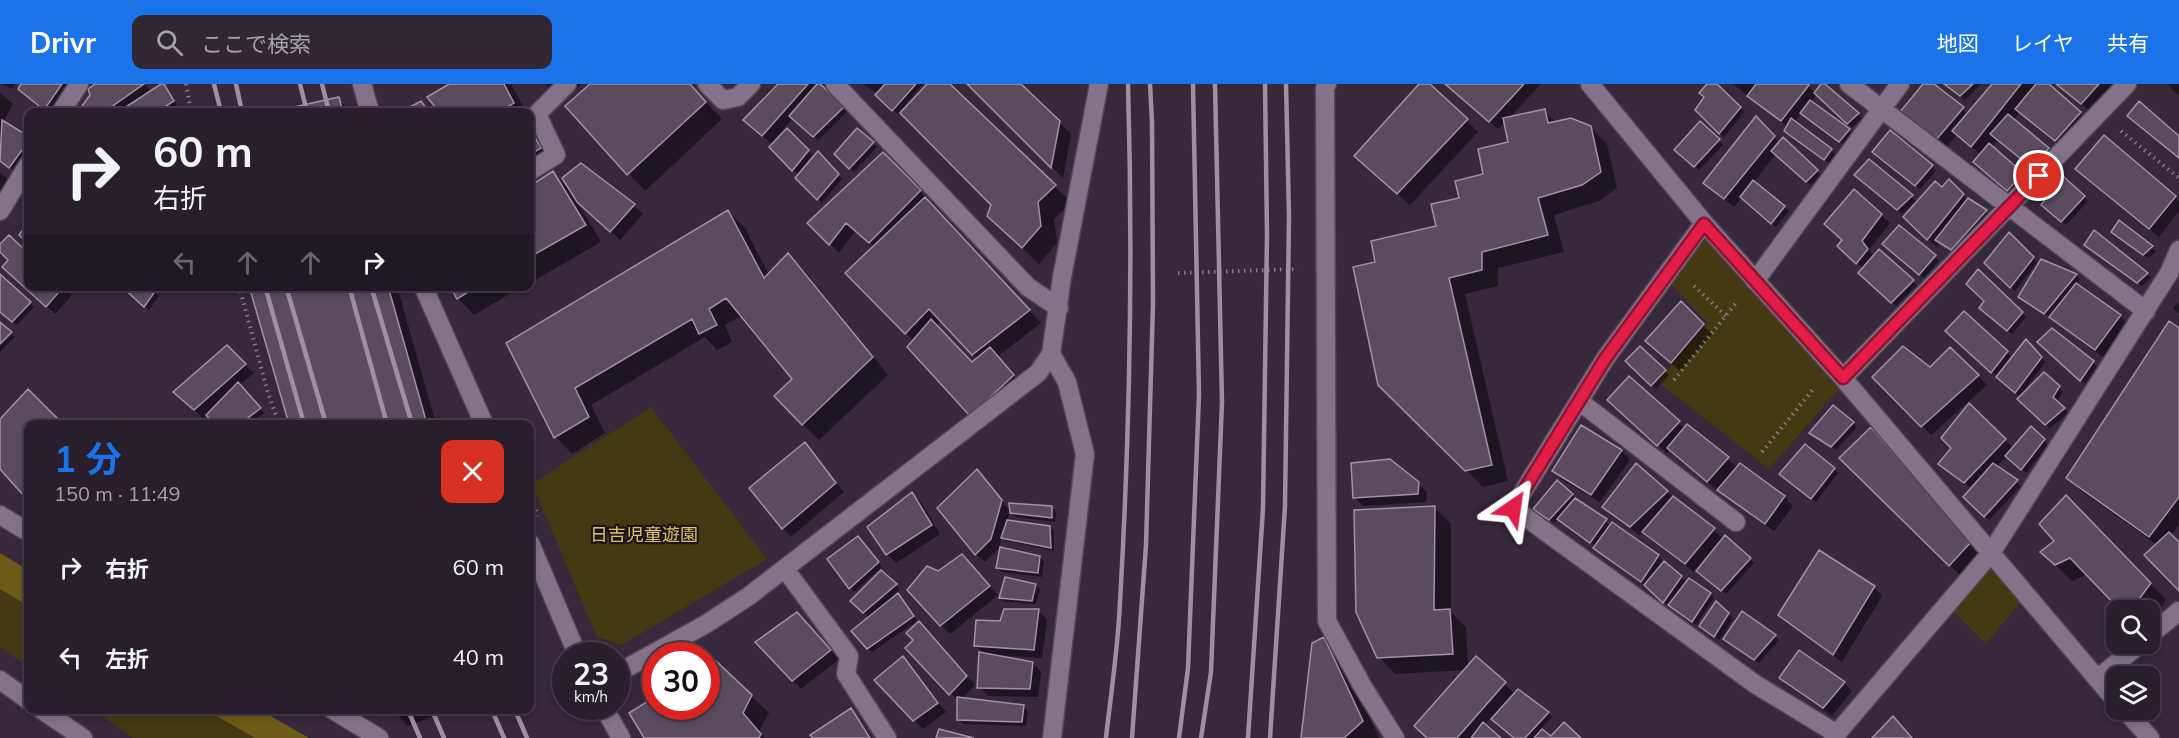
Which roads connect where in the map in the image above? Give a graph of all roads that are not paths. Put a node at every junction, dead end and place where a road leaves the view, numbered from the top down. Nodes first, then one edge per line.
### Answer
1 (79, 84) edge
2 (362, 84) edge
3 (567, 84) edge
4 (707, 84) edge
5 (751, 84) edge
6 (835, 84) edge
7 (1099, 84) edge
8 (1327, 84) edge
9 (1849, 84) edge
10 (1900, 84) edge
11 (2127, 84) edge
12 (1599, 87) edge
13 (64, 108) edge
14 (369, 108) edge
15 (1882, 110) junction
16 (534, 169) edge
17 (24, 172) edge
18 (2009, 207) junction
19 (0, 211) edge
20 (1704, 224) junction
21 (2179, 250) edge
22 (1755, 281) junction
23 (425, 291) edge
24 (1059, 308) junction
25 (2146, 311) junction
26 (1051, 354) junction
27 (1840, 374) junction
28 (1579, 401) junction
29 (482, 420) edge
30 (0, 515) edge
31 (1736, 522) dead end
32 (24, 530) edge
33 (534, 552) edge
34 (1991, 552) junction
35 (785, 569) junction
36 (2179, 611) edge
37 (2160, 627) edge
38 (572, 642) edge
39 (2128, 654) edge
40 (630, 666) edge
41 (2097, 679) junction
42 (0, 680) edge
43 (2106, 689) edge
44 (24, 697) edge
45 (48, 714) edge
46 (340, 714) edge
47 (611, 720) edge
48 (2134, 720) edge
49 (1835, 736) edge
50 (83, 738) edge
51 (379, 738) edge
52 (621, 738) edge
53 (887, 738) edge
54 (1052, 738) edge
55 (1395, 738) edge
56 (2150, 738) edge

1 - 13 street
2 - 14 street
3 - 16 street
4 - 5 street
6 - 24 street
7 - 24 street
8 - 55 street
9 - 15 street
10 - 15 street
11 - 18 street
12 - 20 street
15 - 18 street
15 - 22 street
17 - 19 street
18 - 25 street
18 - 27 street
20 - 22 street
20 - 28 street
21 - 25 street
22 - 27 street
23 - 29 street
24 - 26 street
25 - 34 street
26 - 35 street
26 - 54 street
27 - 34 street
28 - 31 street
28 - 49 street
30 - 32 street
33 - 38 street
34 - 41 street
34 - 49 street
35 - 40 street
35 - 53 street
36 - 37 street
39 - 41 street
41 - 43 street
42 - 44 street
45 - 50 street
46 - 51 street
47 - 52 street
48 - 56 street

